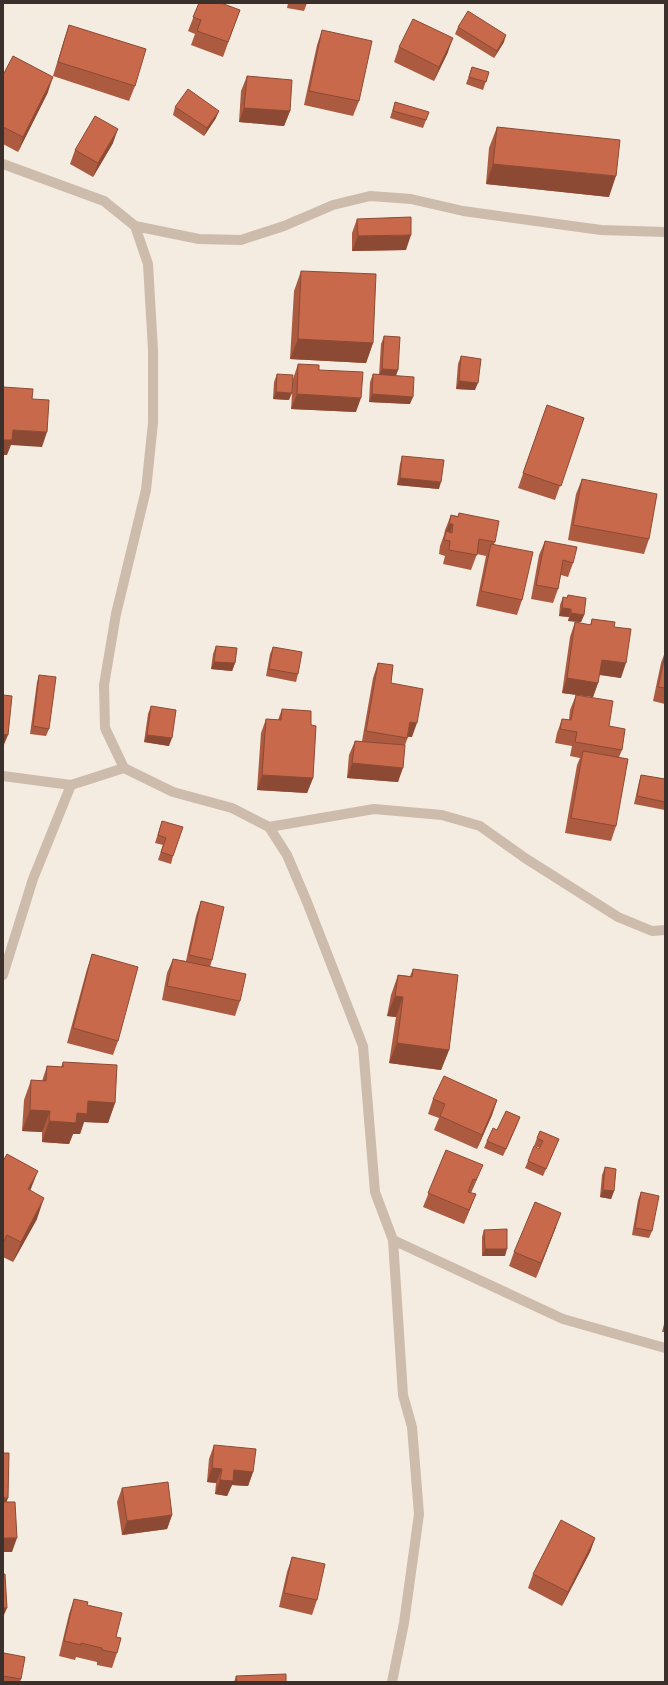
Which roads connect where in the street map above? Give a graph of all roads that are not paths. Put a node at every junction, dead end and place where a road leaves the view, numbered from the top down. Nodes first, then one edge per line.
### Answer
1 (3, 164) edge
2 (135, 226) junction
3 (665, 232) edge
4 (124, 768) junction
5 (3, 776) edge
6 (71, 785) junction
7 (270, 826) junction
8 (665, 930) edge
9 (3, 975) edge
10 (393, 1240) junction
11 (665, 1348) edge
12 (392, 1682) edge

1 - 2 street
2 - 3 street
2 - 4 street
4 - 6 street
4 - 7 street
5 - 6 street
6 - 9 street
7 - 8 street
7 - 10 street
10 - 11 street
10 - 12 street

